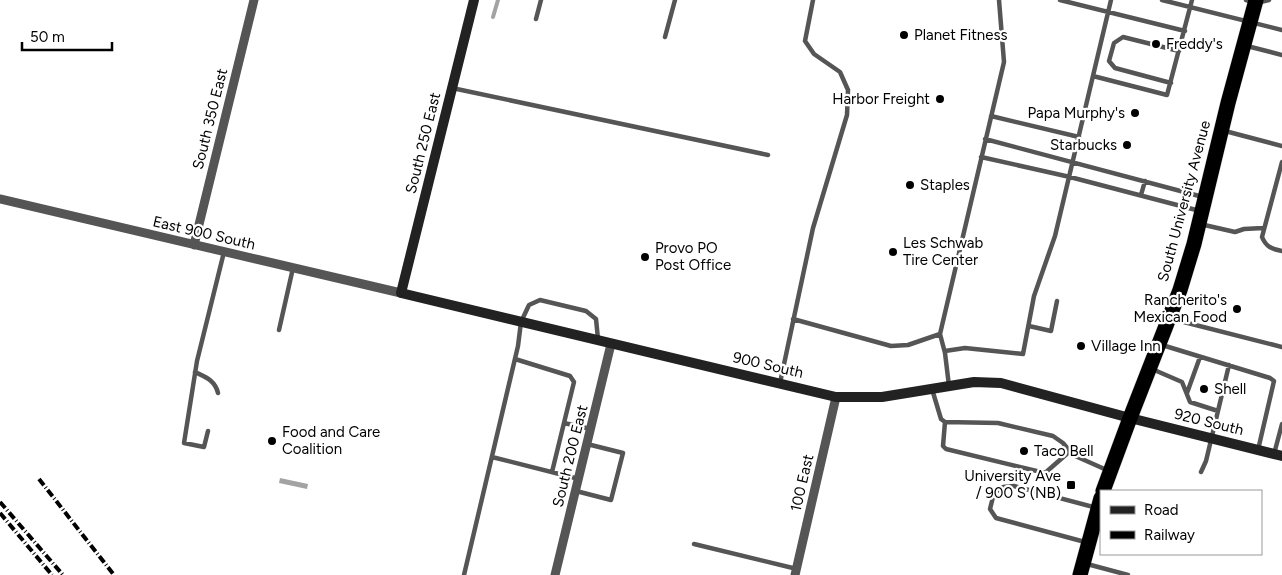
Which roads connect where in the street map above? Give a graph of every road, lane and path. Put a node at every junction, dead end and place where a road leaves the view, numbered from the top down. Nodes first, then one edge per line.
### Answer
1 (254, 0) edge
2 (474, 0) edge
3 (541, 0) edge
4 (675, 0) edge
5 (813, 0) edge
6 (999, 0) edge
7 (1060, 0) edge
8 (1111, 0) edge
9 (1162, 0) edge
10 (1192, 0) edge
11 (1257, 1) edge
12 (1191, 7) junction
13 (1108, 11) junction
14 (536, 19) dead end
15 (1250, 22) junction
16 (1185, 30) junction
17 (1282, 30) edge
18 (665, 38) dead end
19 (1244, 46) junction
20 (1179, 51) junction
21 (1282, 56) edge
22 (1094, 76) junction
23 (1171, 83) junction
24 (452, 88) junction
25 (991, 116) junction
26 (1221, 130) junction
27 (1079, 137) junction
28 (985, 139) junction
29 (1282, 146) edge
30 (768, 155) dead end
31 (981, 157) junction
32 (1073, 162) junction
33 (1282, 162) edge
34 (1070, 177) junction
35 (1145, 181) junction
36 (1141, 195) junction
37 (0, 199) edge
38 (1202, 211) junction
39 (1263, 228) junction
40 (194, 245) junction
41 (1282, 251) edge
42 (224, 252) junction
43 (293, 268) junction
44 (401, 293) junction
45 (1057, 301) dead end
46 (1169, 318) junction
47 (793, 320) junction
48 (521, 322) junction
49 (1029, 326) junction
50 (279, 330) dead end
51 (940, 334) junction
52 (598, 340) junction
53 (612, 344) junction
54 (1159, 344) junction
55 (1282, 347) edge
56 (945, 351) junction
57 (1200, 357) junction
58 (516, 359) junction
59 (1229, 365) junction
60 (1150, 368) junction
61 (195, 372) junction
62 (780, 383) junction
63 (949, 386) junction
64 (932, 389) junction
65 (218, 393) dead end
66 (1187, 394) junction
67 (836, 397) junction
68 (1218, 411) junction
69 (1130, 418) junction
70 (945, 422) junction
71 (564, 423) junction
72 (1282, 424) edge
73 (591, 429) junction
74 (208, 431) dead end
75 (1211, 438) junction
76 (587, 444) junction
77 (1258, 450) junction
78 (1069, 452) junction
79 (1278, 455) edge
80 (492, 458) junction
81 (1110, 471) junction
82 (552, 472) junction
83 (1201, 472) dead end
84 (579, 479) junction
85 (576, 490) junction
86 (1103, 490) edge
87 (1099, 503) edge
88 (1089, 543) junction
89 (694, 544) dead end
90 (1081, 569) edge
91 (796, 572) edge
92 (464, 575) edge
93 (555, 575) edge
94 (1128, 575) edge

1 - 40 street, South 350 East
2 - 24 street, South 250 East
3 - 14 lane
4 - 18 lane
5 - 47 lane
6 - 25 lane
7 - 13 lane
8 - 13 lane
9 - 12 lane
10 - 12 lane
11 - 15 highway, South University Avenue
12 - 15 lane
12 - 16 lane
13 - 16 lane
13 - 22 lane
15 - 17 lane
15 - 19 highway, South University Avenue
16 - 20 lane
19 - 21 lane
19 - 26 highway, South University Avenue
20 - 23 lane
20 - 23 lane
22 - 23 lane
22 - 27 lane
24 - 30 lane
24 - 44 street, South 250 East
25 - 27 lane
25 - 28 lane
26 - 29 lane
26 - 38 highway, South University Avenue
27 - 32 lane
28 - 31 lane
28 - 32 lane
31 - 34 lane
31 - 51 lane
32 - 34 lane
32 - 35 lane
33 - 39 lane
34 - 36 lane
34 - 49 lane
35 - 36 lane
35 - 38 lane
36 - 38 lane
37 - 40 street, East 900 South
38 - 39 lane
38 - 46 highway, South University Avenue
39 - 41 lane
40 - 42 street, East 900 South
42 - 43 street, East 900 South
42 - 61 lane
43 - 44 street, East 900 South
43 - 50 lane
44 - 48 street, 900 South
45 - 49 lane
46 - 54 highway, South University Avenue
46 - 55 lane
47 - 51 lane
47 - 62 lane
48 - 52 street, 900 South
48 - 52 lane
48 - 58 lane
49 - 56 lane
51 - 56 lane
52 - 53 street, 900 South
53 - 62 street, 900 South
53 - 73 street, South 200 East
54 - 57 lane
54 - 60 highway, South University Avenue
56 - 63 lane
57 - 59 lane
57 - 66 lane
58 - 71 lane
58 - 80 lane
59 - 68 lane
59 - 77 lane
60 - 66 lane
60 - 69 highway, South University Avenue
61 - 65 lane
61 - 74 lane
62 - 67 street, 900 South
63 - 64 street, 900 South
63 - 69 street, 900 South
64 - 67 street, 900 South
64 - 70 lane
66 - 68 lane
67 - 91 street, 100 East
68 - 75 lane
69 - 75 street, 920 South
69 - 81 highway, South University Avenue
70 - 78 lane
70 - 78 lane
71 - 73 lane
71 - 82 lane
72 - 79 lane
73 - 76 street, South 200 East
75 - 77 street, 920 South
75 - 83 lane
76 - 84 street, South 200 East
76 - 85 lane
77 - 79 street, 920 South
78 - 81 lane
80 - 82 lane
80 - 92 lane
81 - 86 highway, South University Avenue
82 - 84 lane
84 - 85 street, South 200 East
85 - 93 street, South 200 East
87 - 88 highway
87 - 88 lane
88 - 90 highway
89 - 91 lane
90 - 94 lane

